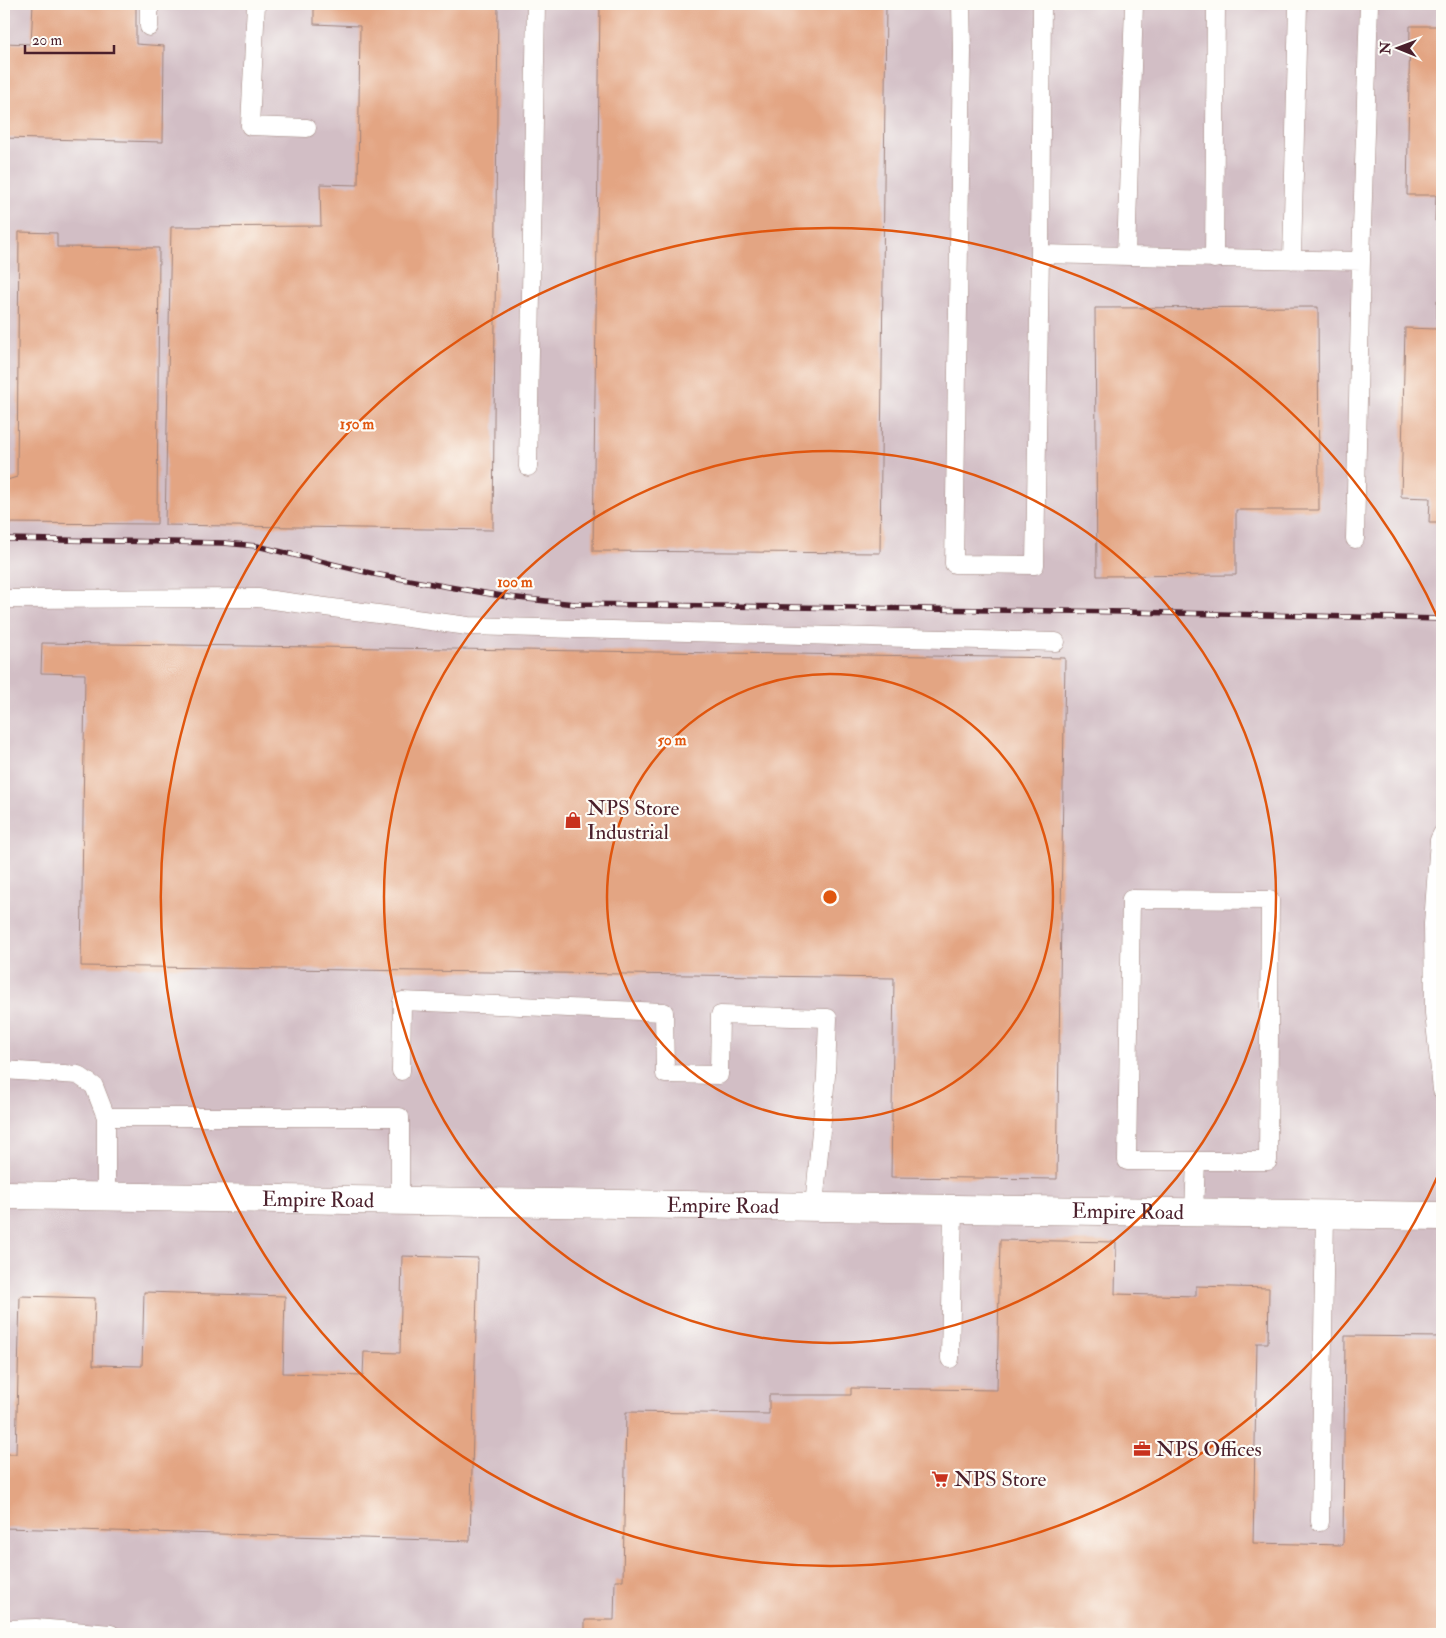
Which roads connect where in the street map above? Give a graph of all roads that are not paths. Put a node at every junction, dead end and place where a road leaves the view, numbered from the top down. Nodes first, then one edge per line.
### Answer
1 (149, 4) edge
2 (256, 4) edge
3 (536, 4) edge
4 (961, 4) edge
5 (1042, 4) edge
6 (1134, 4) edge
7 (1216, 4) edge
8 (1298, 4) edge
9 (1369, 4) edge
10 (149, 27) dead end
11 (307, 128) dead end
12 (1040, 254) junction
13 (1126, 256) junction
14 (1214, 259) junction
15 (1292, 260) junction
16 (1361, 261) junction
17 (528, 467) dead end
18 (1355, 539) dead end
19 (4, 600) edge
20 (1056, 642) dead end
21 (1442, 834) edge
22 (4, 1070) edge
23 (401, 1071) dead end
24 (1442, 1090) edge
25 (106, 1117) junction
26 (1196, 1161) junction
27 (4, 1195) edge
28 (106, 1196) junction
29 (400, 1201) junction
30 (814, 1207) junction
31 (953, 1209) junction
32 (1194, 1212) junction
33 (1325, 1214) junction
34 (1442, 1216) edge
35 (950, 1359) dead end
36 (1320, 1522) dead end
37 (4, 1629) edge
38 (111, 1634) edge

1 - 10 lane
2 - 11 lane
3 - 17 lane
4 - 12 lane
5 - 12 lane
6 - 13 lane
7 - 14 lane
8 - 15 lane
9 - 16 lane
12 - 13 lane
13 - 14 lane
14 - 15 lane
15 - 16 lane
16 - 18 lane
19 - 20 lane
21 - 24 lane
22 - 25 lane
23 - 30 lane
25 - 28 lane
25 - 29 lane
26 - 26 lane
26 - 32 lane
27 - 28 street, Empire Road
28 - 29 street, Empire Road
29 - 30 street, Empire Road
30 - 31 street, Empire Road
31 - 32 street, Empire Road
31 - 35 lane
32 - 33 street, Empire Road
33 - 34 street, Empire Road
33 - 36 lane
37 - 38 lane

